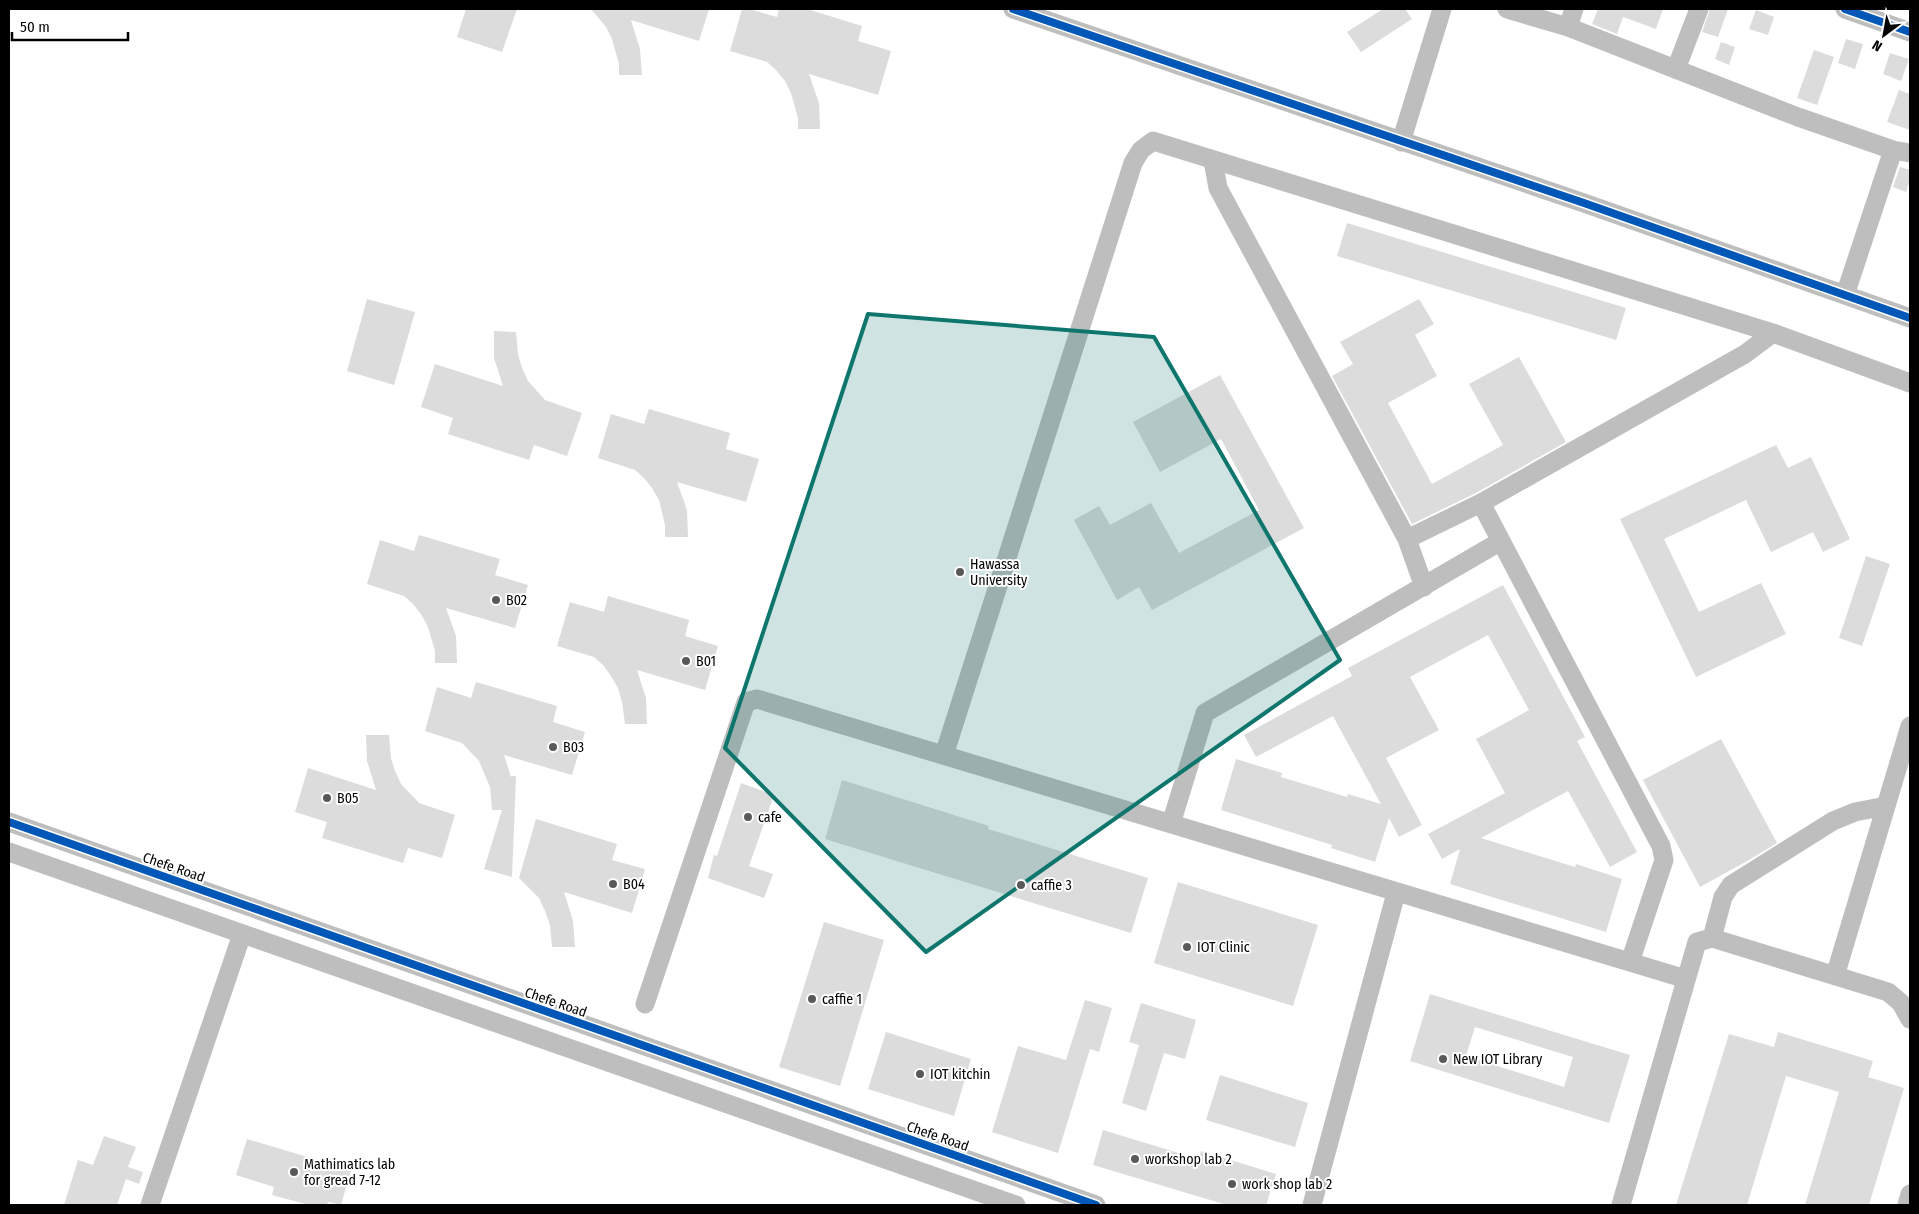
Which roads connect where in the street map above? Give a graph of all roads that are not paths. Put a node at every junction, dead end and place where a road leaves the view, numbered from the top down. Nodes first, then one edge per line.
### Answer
1 (1013, 9) edge
2 (1442, 9) edge
3 (1508, 9) edge
4 (1574, 9) edge
5 (1699, 9) edge
6 (1845, 9) edge
7 (1043, 14) edge
8 (1568, 27) junction
9 (1910, 32) edge
10 (1676, 69) junction
11 (1401, 142) junction
12 (1902, 152) edge
13 (1213, 161) junction
14 (1845, 295) junction
15 (1910, 318) edge
16 (1773, 333) junction
17 (1910, 383) edge
18 (1481, 503) junction
19 (1407, 539) junction
20 (1501, 541) junction
21 (1424, 587) junction
22 (1910, 726) edge
23 (944, 755) junction
24 (1886, 806) junction
25 (9, 822) edge
26 (1171, 824) junction
27 (9, 852) edge
28 (1396, 893) junction
29 (242, 934) junction
30 (1712, 938) junction
31 (1630, 962) junction
32 (1835, 976) junction
33 (1686, 979) junction
34 (646, 1004) dead end
35 (1910, 1019) edge
36 (1910, 1194) edge
37 (150, 1205) edge
38 (1016, 1205) edge
39 (1096, 1205) edge
40 (1312, 1205) edge
41 (1621, 1205) edge
42 (1907, 1205) edge

1 - 7 street
2 - 11 street
3 - 8 street
4 - 8 street
5 - 10 street
6 - 9 street
7 - 11 street
8 - 10 street
10 - 12 street
11 - 14 street
12 - 14 street
13 - 16 street
13 - 19 street
13 - 23 street
14 - 15 street
16 - 17 street
16 - 18 street
18 - 19 street
18 - 20 street
19 - 21 street
20 - 21 street
20 - 31 street
21 - 26 street
22 - 24 street
23 - 26 street
23 - 34 street
24 - 30 street
24 - 32 street
25 - 39 street, Chefe Road
26 - 28 street
27 - 29 street
28 - 31 street
28 - 40 street
29 - 37 street
29 - 38 street
30 - 32 street
30 - 33 street
31 - 33 street
32 - 35 street
33 - 41 street
36 - 42 street

